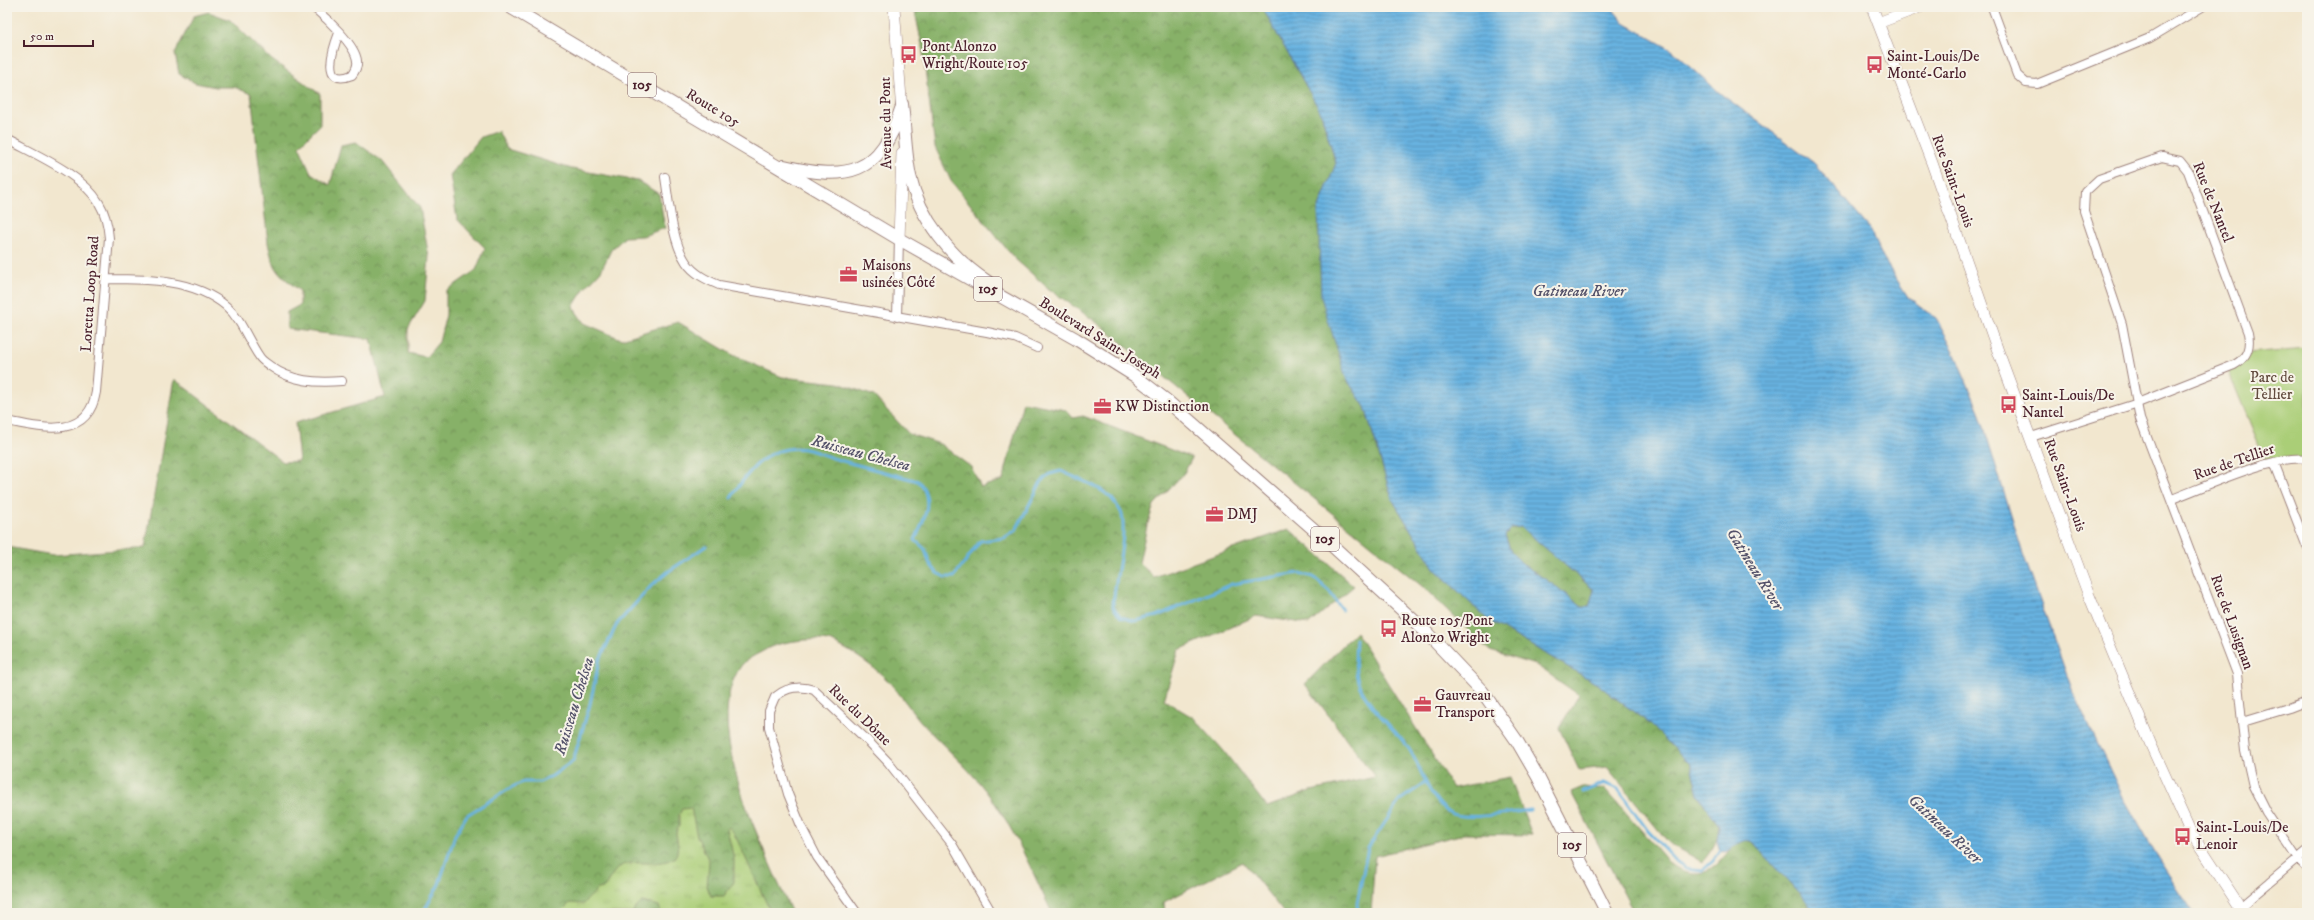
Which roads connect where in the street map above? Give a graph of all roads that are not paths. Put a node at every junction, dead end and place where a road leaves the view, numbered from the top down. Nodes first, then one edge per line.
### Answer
1 (313, 7) edge
2 (510, 7) edge
3 (894, 7) edge
4 (1872, 7) edge
5 (1920, 7) edge
6 (1992, 7) edge
7 (2202, 7) edge
8 (1878, 22) junction
9 (339, 33) junction
10 (902, 104) junction
11 (7, 139) edge
12 (773, 163) junction
13 (664, 177) dead end
14 (899, 239) junction
15 (107, 279) junction
16 (897, 317) junction
17 (1076, 339) junction
18 (1037, 348) dead end
19 (342, 381) dead end
20 (2135, 404) junction
21 (7, 421) edge
22 (2031, 437) junction
23 (2307, 459) edge
24 (2274, 462) junction
25 (2172, 499) junction
26 (2307, 547) edge
27 (2307, 701) edge
28 (2243, 722) junction
29 (2307, 851) edge
30 (2297, 858) junction
31 (2307, 868) edge
32 (2242, 910) edge
33 (858, 913) edge
34 (992, 913) edge
35 (1607, 913) edge

1 - 9 street
2 - 12 main road, Route 105 / 105
3 - 10 main road, Avenue du Pont
4 - 8 main road, Rue Saint-Louis
5 - 8 main road
6 - 7 street
8 - 22 main road, Rue Saint-Louis
9 - 9 street
10 - 12 main road
10 - 14 main road, Avenue du Pont
10 - 17 main road
11 - 15 street, Loretta Loop Road
12 - 14 main road, Route 105 / 105
13 - 16 street
14 - 16 street
14 - 17 main road, Boulevard Saint-Joseph / 105
15 - 19 street
15 - 21 street, Loretta Loop Road
16 - 18 street
17 - 35 main road, Boulevard Saint-Joseph / 105
20 - 20 street, Rue de Nantel
20 - 22 street, Rue de Nantel
20 - 25 street, Rue de Lusignan
22 - 32 main road, Rue Saint-Louis
23 - 24 street, Rue de Tellier
24 - 25 street, Rue de Tellier
24 - 26 street
25 - 28 street, Rue de Lusignan
27 - 28 street
28 - 30 street, Rue de Lusignan
29 - 30 street
30 - 31 street, Rue de Lusignan
30 - 32 street
33 - 34 street, Rue du Dôme

